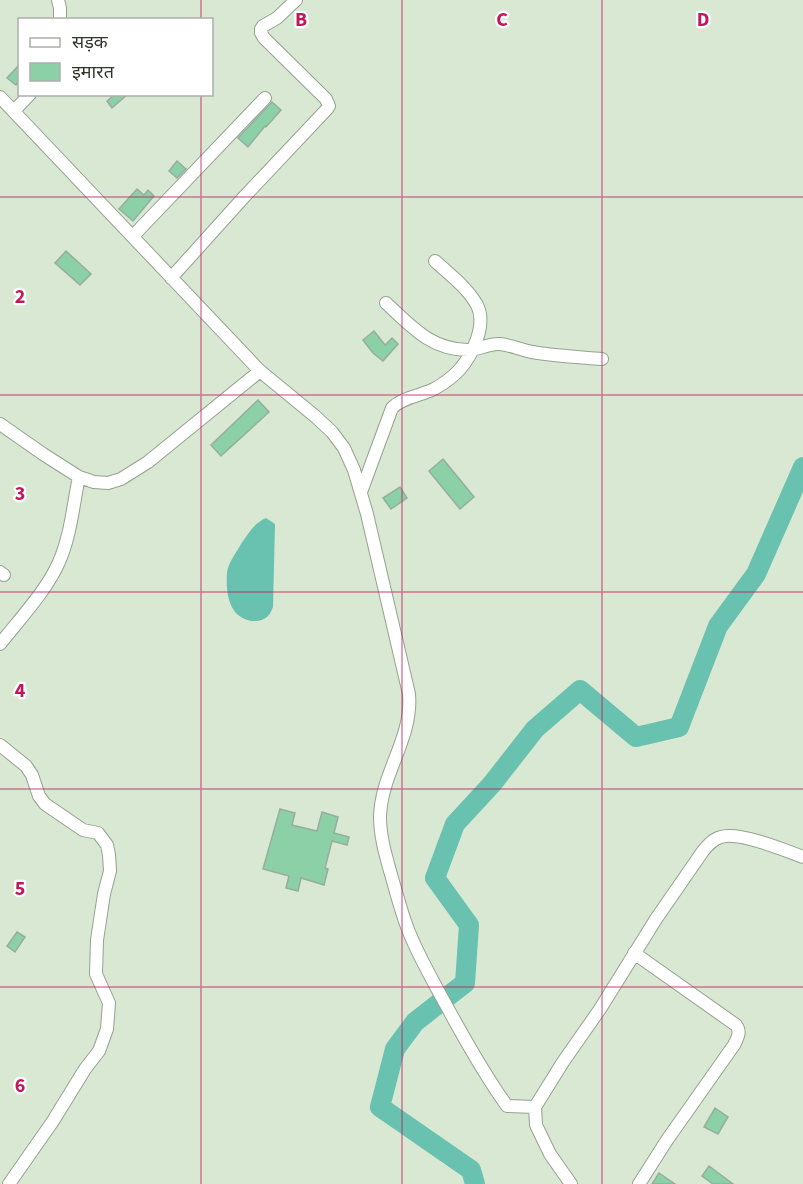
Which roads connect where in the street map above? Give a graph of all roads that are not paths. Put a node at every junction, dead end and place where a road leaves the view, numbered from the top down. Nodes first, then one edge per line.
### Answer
1 (58, 0) edge
2 (296, 0) edge
3 (60, 18) edge
4 (28, 96) edge
5 (0, 97) edge
6 (265, 98) dead end
7 (14, 111) junction
8 (133, 236) junction
9 (435, 261) dead end
10 (171, 278) junction
11 (386, 303) dead end
12 (472, 350) junction
13 (602, 359) dead end
14 (260, 371) junction
15 (2, 430) edge
16 (79, 477) junction
17 (361, 492) junction
18 (0, 644) edge
19 (0, 745) edge
20 (803, 857) edge
21 (634, 953) junction
22 (535, 1107) junction
23 (9, 1184) edge
24 (571, 1184) edge
25 (639, 1184) edge

1 - 3 street
2 - 10 street
4 - 7 street
5 - 7 street
6 - 8 street
7 - 8 street
8 - 10 street
9 - 12 street
10 - 14 street
11 - 12 street
12 - 13 street
12 - 17 street
14 - 16 street
14 - 17 street
15 - 16 street
16 - 18 street
17 - 22 street
19 - 23 street
20 - 21 street
21 - 22 street
21 - 25 street
22 - 24 street

